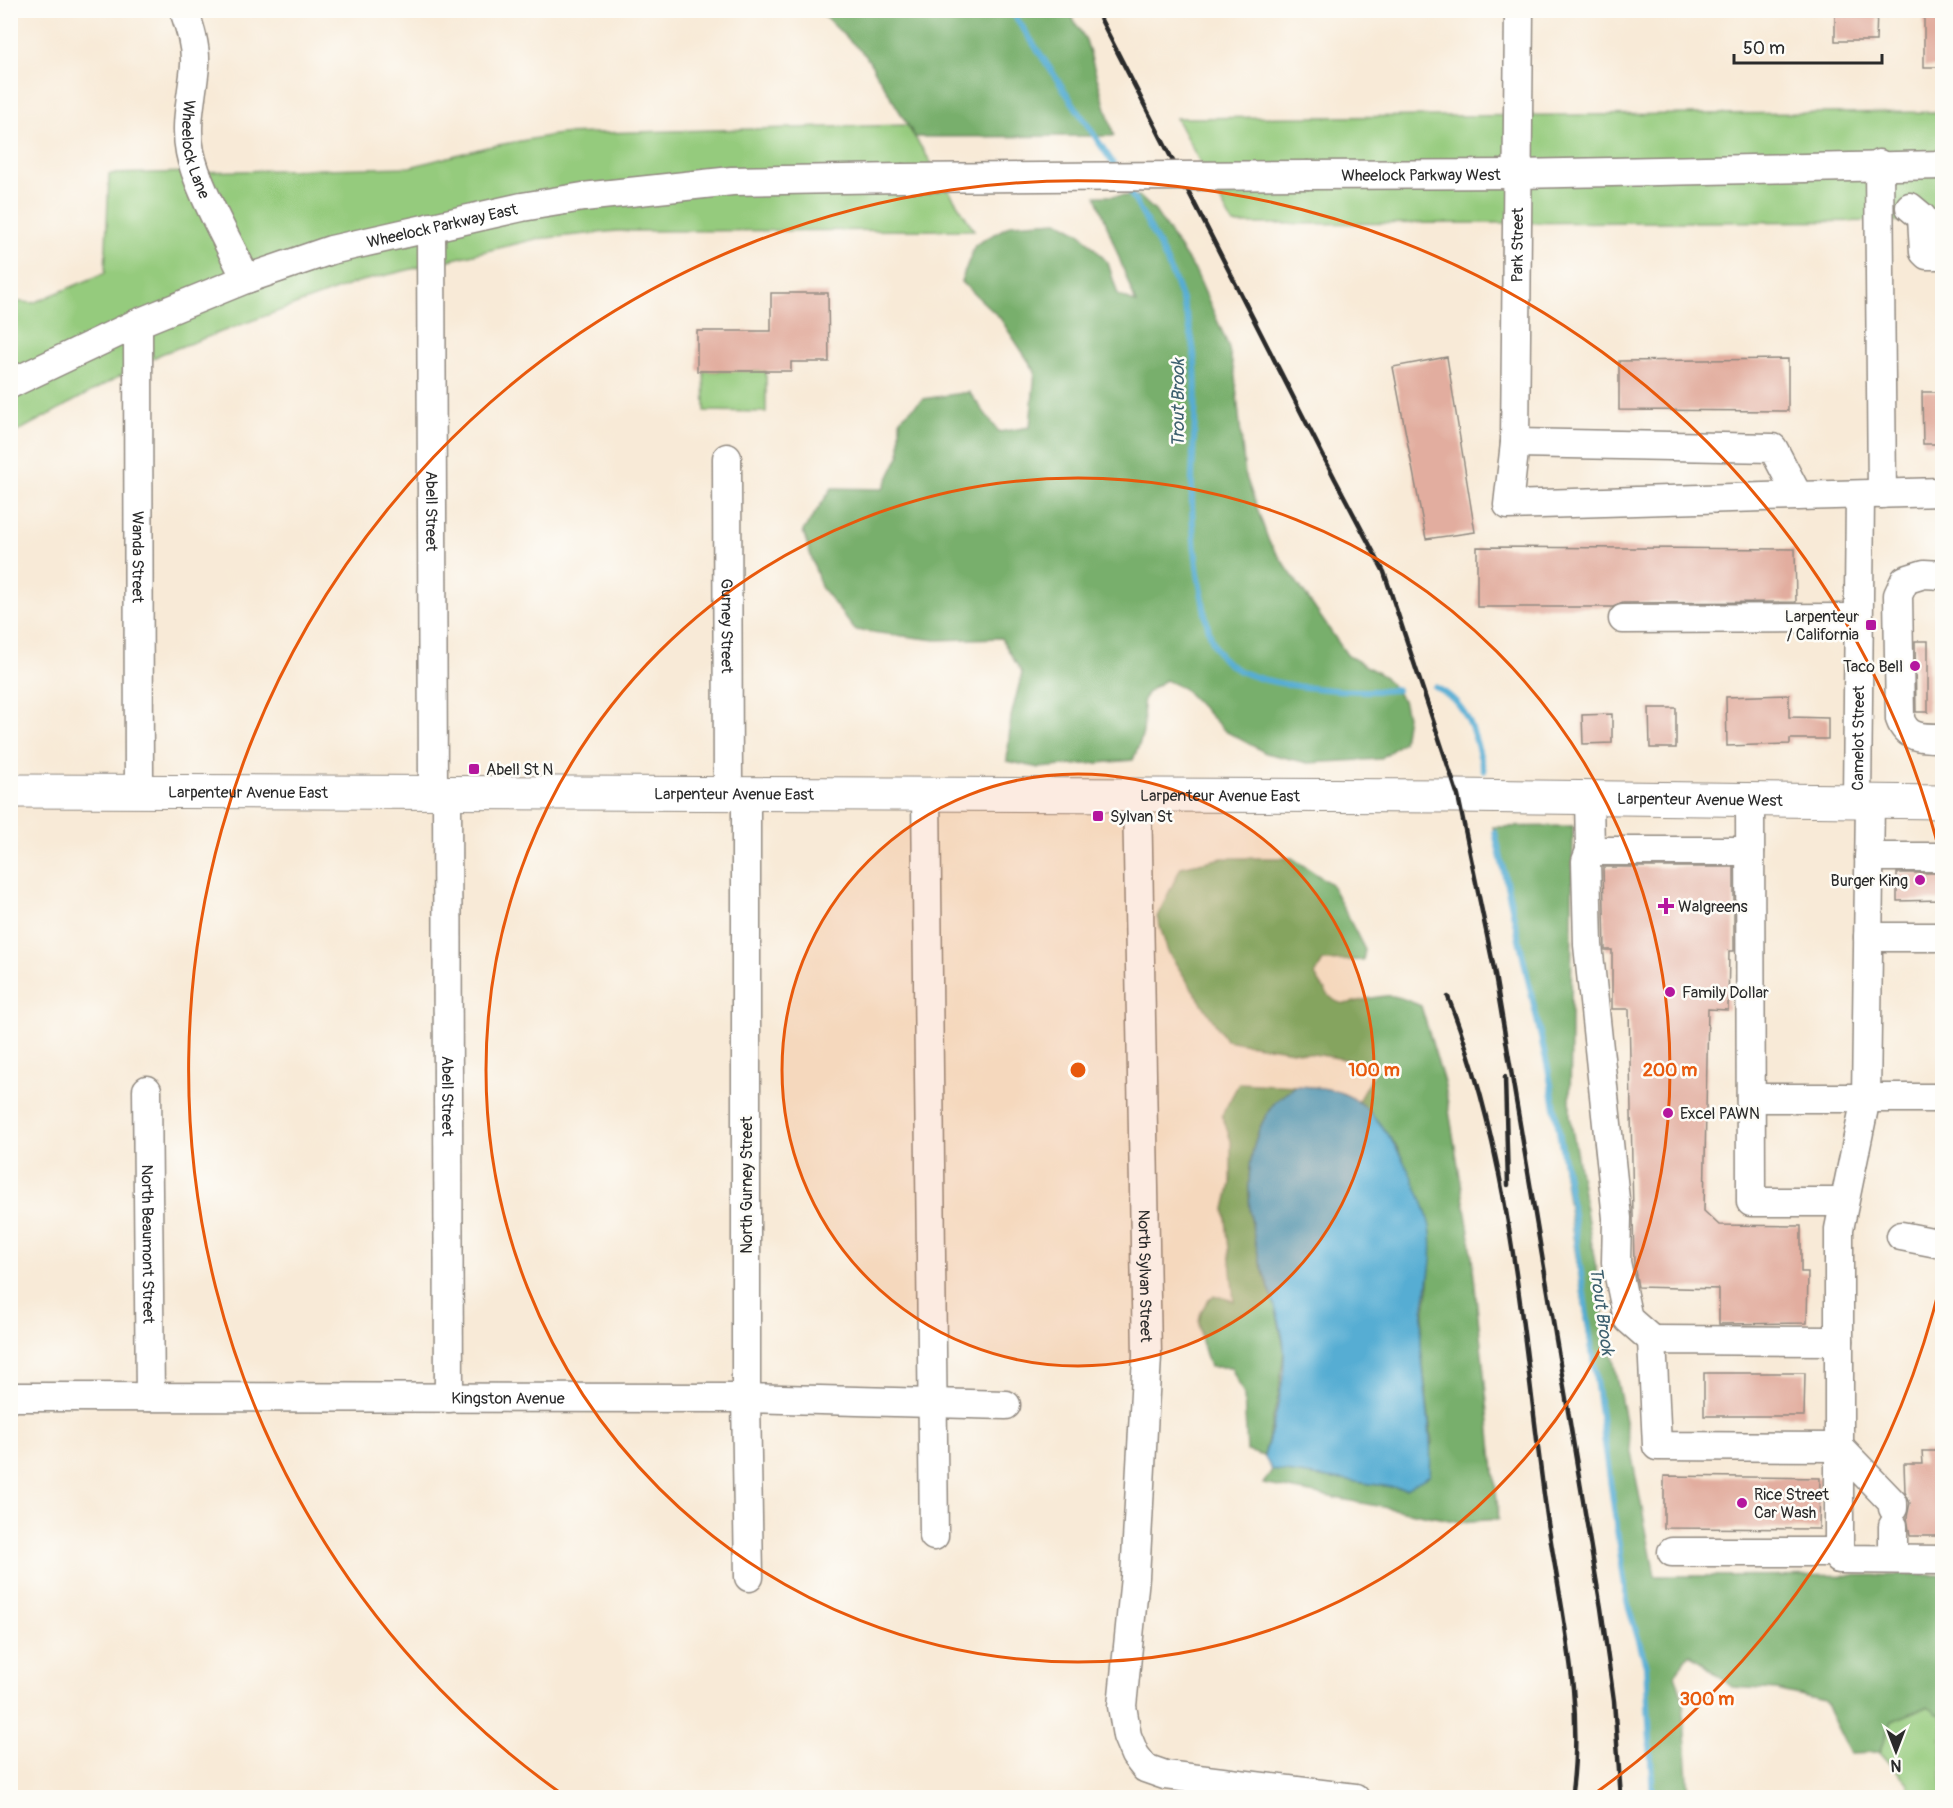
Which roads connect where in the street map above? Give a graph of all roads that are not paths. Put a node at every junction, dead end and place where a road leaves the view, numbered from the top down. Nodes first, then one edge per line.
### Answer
1 (184, 10) edge
2 (1519, 10) edge
3 (1879, 164) junction
4 (1942, 165) edge
5 (1518, 174) junction
6 (901, 178) joint
7 (1910, 207) dead end
8 (431, 227) junction
9 (1942, 255) edge
10 (246, 279) junction
11 (138, 323) junction
12 (10, 384) edge
13 (1515, 443) junction
14 (727, 458) dead end
15 (1942, 492) edge
16 (1871, 494) junction
17 (1804, 496) junction
18 (1942, 575) edge
19 (1859, 618) junction
20 (1623, 619) dead end
21 (1942, 738) edge
22 (10, 791) edge
23 (139, 792) junction
24 (440, 793) junction
25 (737, 794) junction
26 (926, 794) junction
27 (1137, 794) junction
28 (1458, 796) joint
29 (1589, 797) junction
30 (1750, 800) junction
31 (1864, 801) junction
32 (1942, 802) edge
33 (1590, 850) junction
34 (1750, 850) junction
35 (1869, 857) junction
36 (1942, 857) edge
37 (1942, 937) edge
38 (1868, 938) junction
39 (147, 1090) dead end
40 (1751, 1098) junction
41 (1866, 1098) junction
42 (1942, 1098) edge
43 (1844, 1202) junction
44 (1901, 1236) dead end
45 (1942, 1244) edge
46 (1652, 1340) junction
47 (1839, 1341) junction
48 (10, 1397) edge
49 (150, 1397) junction
50 (449, 1398) junction
51 (746, 1398) junction
52 (933, 1403) junction
53 (1006, 1405) dead end
54 (1839, 1447) junction
55 (934, 1536) dead end
56 (1672, 1552) dead end
57 (1839, 1552) junction
58 (1893, 1559) junction
59 (1942, 1560) edge
60 (749, 1577) dead end
61 (1355, 1797) edge

1 - 10 street, Wheelock Lane
2 - 5 street, Park Street
3 - 4 street, Wheelock Parkway West
3 - 5 street, Wheelock Parkway West
3 - 16 street, Camelot Street
5 - 6 street, Wheelock Parkway West, bridge
5 - 13 street, Park Street
6 - 8 street, Wheelock Parkway East
7 - 9 street
8 - 10 street, Wheelock Parkway East
8 - 24 street, Abell Street
10 - 11 street, Wheelock Parkway East
11 - 12 street, Wheelock Parkway East
11 - 23 street, Wanda Street
13 - 17 street
13 - 17 street, Park Street
14 - 25 street, Gurney Street
15 - 16 street
16 - 17 street
16 - 19 street, Camelot Street
18 - 21 street
19 - 20 street
19 - 31 street, Camelot Street
22 - 23 main road, Larpenteur Avenue East
23 - 24 main road, Larpenteur Avenue East
24 - 25 main road, Larpenteur Avenue East
24 - 50 street, Abell Street
25 - 26 main road, Larpenteur Avenue East
25 - 51 street, North Gurney Street
26 - 27 main road, Larpenteur Avenue East
26 - 52 street
27 - 28 main road, Larpenteur Avenue East
27 - 61 street, North Sylvan Street
28 - 29 main road, Larpenteur Avenue West
29 - 30 main road, Larpenteur Avenue West
29 - 33 street
30 - 31 main road, Larpenteur Avenue West
30 - 34 street
31 - 32 main road, Larpenteur Avenue West
31 - 35 street, Camelot Street
33 - 34 street
33 - 46 street
34 - 40 street
35 - 36 street
35 - 38 street, Camelot Street
37 - 38 street
38 - 41 street, Camelot Street
39 - 49 street, North Beaumont Street
40 - 41 street
40 - 43 street
41 - 42 street
41 - 43 street, Camelot Street
43 - 47 street, Camelot Street
44 - 45 street
46 - 47 street
46 - 54 street
47 - 54 street, Camelot Street
48 - 49 street, Kingston Avenue
49 - 50 street, Kingston Avenue
50 - 51 street, Kingston Avenue
51 - 52 street, Kingston Avenue
51 - 60 street, North Gurney Street
52 - 53 street, Kingston Avenue
52 - 55 street
54 - 57 street, Camelot Street
54 - 58 street
56 - 57 street
57 - 58 street
58 - 59 street

